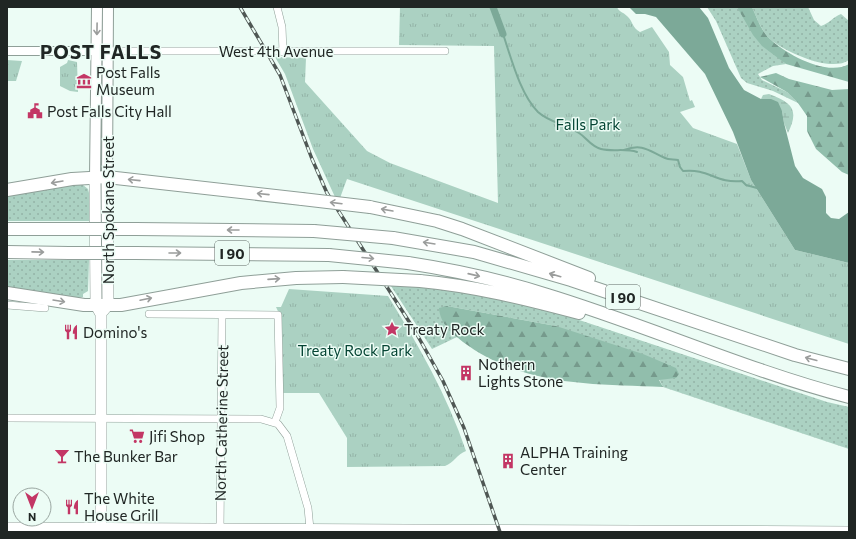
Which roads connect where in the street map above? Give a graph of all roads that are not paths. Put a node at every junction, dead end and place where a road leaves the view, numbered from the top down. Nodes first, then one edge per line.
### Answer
1 (97, 7) edge
2 (108, 7) edge
3 (277, 7) edge
4 (7, 51) edge
5 (96, 51) junction
6 (108, 51) junction
7 (445, 51) dead end
8 (283, 52) junction
9 (101, 177) junction
10 (7, 190) edge
11 (7, 229) edge
12 (7, 252) edge
13 (7, 293) edge
14 (7, 305) edge
15 (45, 308) dead end
16 (102, 308) junction
17 (149, 314) dead end
18 (222, 315) junction
19 (686, 319) junction
20 (849, 369) edge
21 (769, 373) junction
22 (849, 397) edge
23 (7, 418) edge
24 (100, 418) junction
25 (221, 418) junction
26 (275, 422) junction
27 (7, 528) edge
28 (310, 529) junction
29 (101, 530) edge
30 (220, 530) edge
31 (849, 532) edge

1 -> 5 main road, North Spokane Street
2 - 6 main road, North Spokane Street
3 - 8 street
4 - 5 street
5 - 6 street
5 - 9 main road, North Spokane Street
6 - 8 street, West 4th Avenue
6 - 9 main road, North Spokane Street
7 - 8 street, West 4th Avenue
9 -> 10 highway
9 - 16 main road, North Spokane Street
19 -> 9 highway, bridge
19 -> 11 highway, I 90, bridge
12 -> 21 highway, I 90, bridge
13 -> 16 highway
14 - 15 street
16 -> 21 highway, bridge
16 - 24 main road, North Spokane Street
17 - 18 street
18 - 25 street, North Catherine Street
18 - 26 street
20 -> 19 highway, I 90
21 - 22 highway, I 90
23 - 24 street
24 - 25 street
24 - 29 main road, North Spokane Street
25 - 26 street
25 - 30 street, North Catherine Street
26 - 28 street
27 - 29 main road
28 - 30 main road
28 - 31 main road
29 - 30 main road

